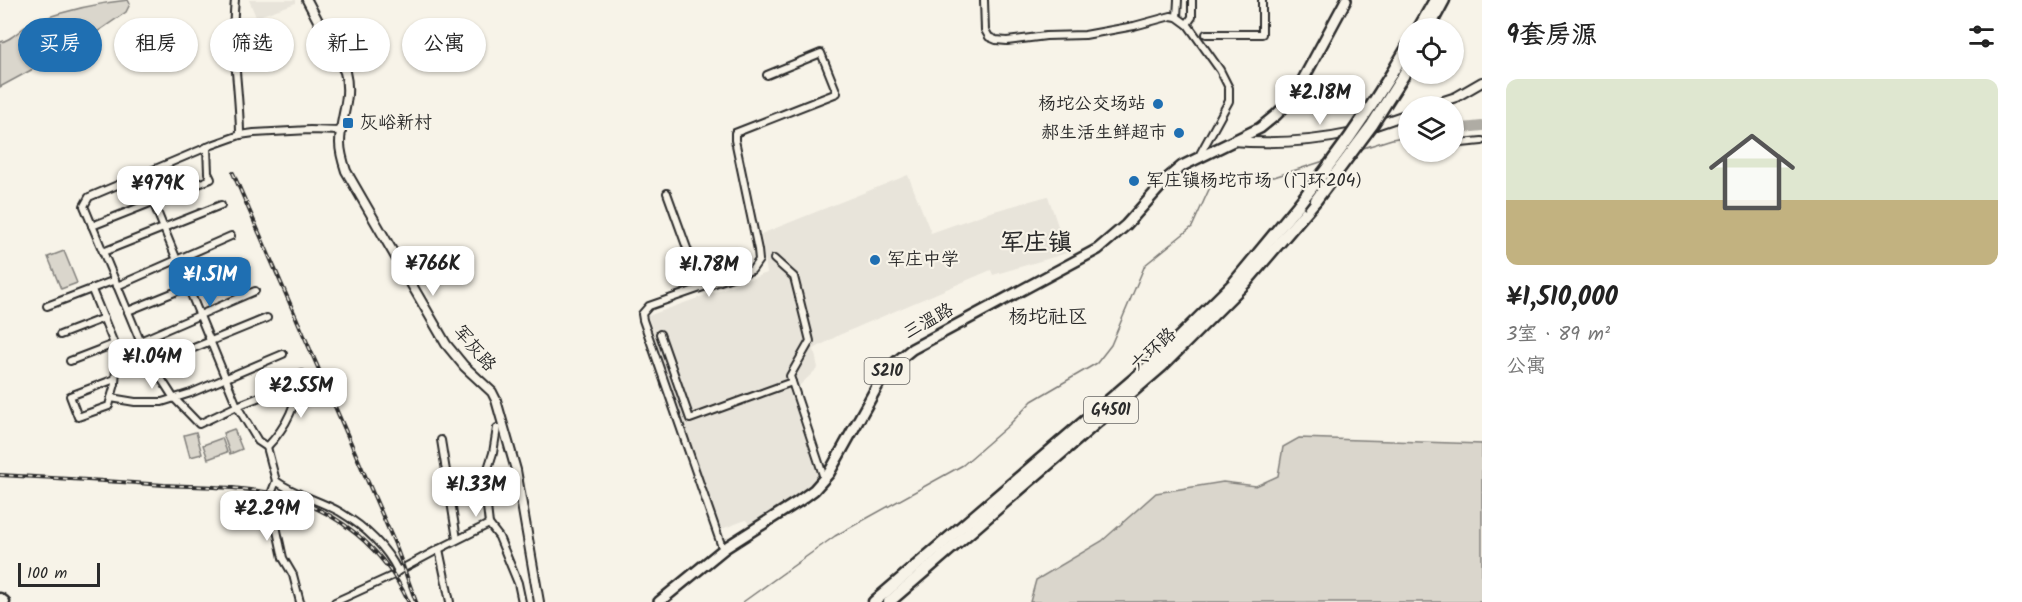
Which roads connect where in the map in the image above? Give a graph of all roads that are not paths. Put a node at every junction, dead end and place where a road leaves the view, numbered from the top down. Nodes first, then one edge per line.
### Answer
1 (235, 0) edge
2 (307, 0) edge
3 (984, 0) edge
4 (1178, 0) edge
5 (1192, 0) edge
6 (1262, 0) edge
7 (1346, 0) edge
8 (1435, 0) edge
9 (1444, 0) edge
10 (1177, 17) junction
11 (1425, 18) edge
12 (1434, 18) edge
13 (1187, 24) junction
14 (1206, 34) dead end
15 (767, 75) dead end
16 (1397, 75) joint
17 (1482, 82) edge
18 (1458, 96) edge
19 (1398, 118) edge
20 (341, 131) junction
21 (240, 135) junction
22 (1232, 141) junction
23 (1482, 141) edge
24 (1464, 143) edge
25 (207, 147) junction
26 (1199, 156) junction
27 (142, 175) junction
28 (667, 193) dead end
29 (153, 202) junction
30 (221, 205) dead end
31 (92, 226) junction
32 (164, 228) junction
33 (231, 236) dead end
34 (103, 252) junction
35 (774, 259) dead end
36 (177, 260) junction
37 (244, 264) dead end
38 (116, 283) junction
39 (188, 287) junction
40 (701, 287) junction
41 (92, 290) junction
42 (255, 291) dead end
43 (47, 306) dead end
44 (128, 311) junction
45 (200, 315) junction
46 (104, 318) junction
47 (267, 318) dead end
48 (660, 334) dead end
49 (60, 335) dead end
50 (140, 341) junction
51 (210, 341) junction
52 (114, 344) junction
53 (283, 354) dead end
54 (70, 361) dead end
55 (152, 365) junction
56 (302, 374) dead end
57 (115, 379) junction
58 (226, 379) junction
59 (792, 382) junction
60 (298, 393) junction
61 (111, 398) junction
62 (175, 398) junction
63 (237, 406) junction
64 (497, 428) dead end
65 (441, 440) dead end
66 (267, 447) junction
67 (824, 478) junction
68 (276, 481) junction
69 (489, 524) junction
70 (457, 539) junction
71 (439, 549) junction
72 (723, 550) junction
73 (398, 572) junction
74 (0, 599) edge
75 (4, 602) edge
76 (300, 602) edge
77 (335, 602) edge
78 (450, 602) edge
79 (522, 602) edge
80 (539, 602) edge
81 (659, 602) edge
82 (874, 602) edge
83 (889, 602) edge

1 - 21 street
2 - 20 street, 军灰路
3 - 10 street
4 - 10 street
5 - 13 street
6 - 14 street
7 - 22 main road, S210
8 - 11 highway
9 - 12 highway
10 - 13 street
13 - 26 street
15 - 40 street
16 - 82 highway, 六环路 / G4501, bridge
16 - 83 highway, 六环路 / G4501, bridge
17 - 18 street
19 - 22 street
20 - 21 street
20 - 80 street, 军灰路
21 - 25 street
22 - 26 main road, S210
23 - 24 street
25 - 27 street
25 - 29 street
26 - 67 main road, 三温路 / S210
27 - 29 street
27 - 31 street
28 - 40 street
29 - 31 street
29 - 32 street
30 - 32 street
31 - 34 street
32 - 34 street
32 - 36 street
33 - 36 street
34 - 38 street
35 - 59 street
36 - 38 street
36 - 39 street
37 - 39 street
38 - 41 street
38 - 44 street
39 - 44 street
39 - 45 street
40 - 72 street
41 - 43 street
41 - 46 street
42 - 45 street
44 - 50 street
45 - 50 street
45 - 51 street
46 - 49 street
46 - 52 street
47 - 51 street
48 - 59 street
50 - 55 street
51 - 55 street
51 - 58 street
52 - 54 street
52 - 57 street
53 - 58 street
55 - 62 street
56 - 60 street
57 - 61 street
57 - 61 street
58 - 62 street
58 - 63 street
59 - 67 street
60 - 63 street
60 - 66 street
61 - 62 street
62 - 63 street
63 - 66 street
64 - 69 street
65 - 70 street
66 - 68 street
67 - 72 main road, 三温路 / S210
68 - 73 street
68 - 76 street
69 - 70 street
69 - 79 street
70 - 71 street
71 - 73 street
71 - 78 street
72 - 81 main road, 三温路 / S210
73 - 77 street
74 - 75 highway

